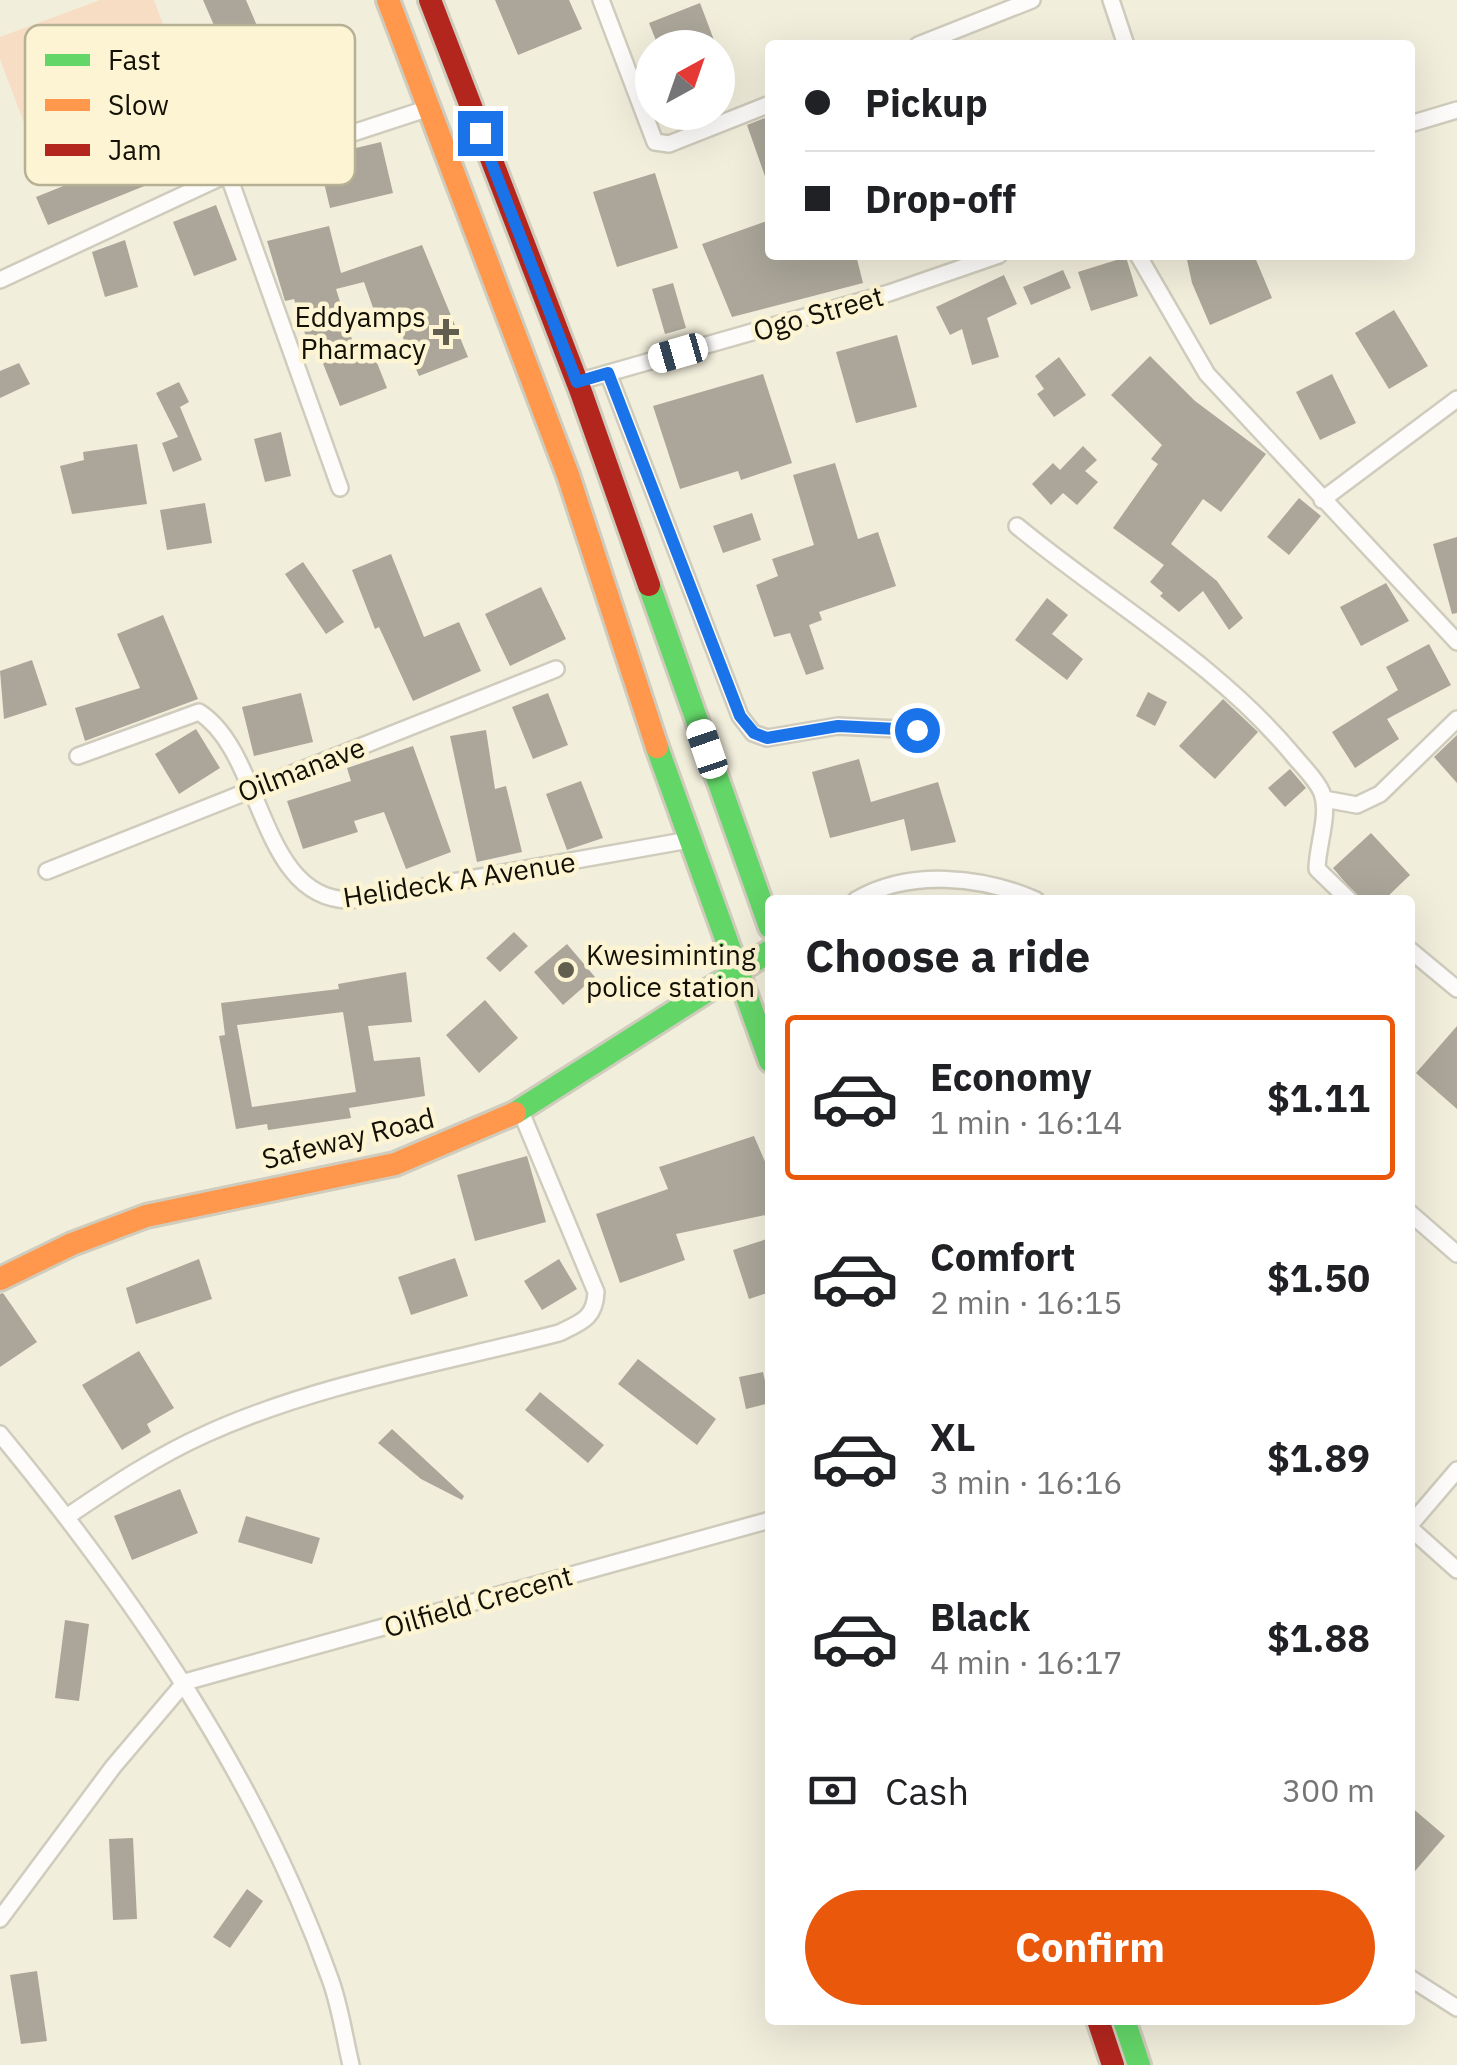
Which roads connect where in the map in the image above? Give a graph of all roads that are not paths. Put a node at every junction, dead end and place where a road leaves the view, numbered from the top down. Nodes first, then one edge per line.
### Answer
1 (388, 0) edge
2 (430, 0) edge
3 (601, 0) edge
4 (1032, 0) edge
5 (1111, 0) edge
6 (931, 40) edge
7 (1124, 40) edge
8 (765, 106) edge
9 (429, 108) junction
10 (1457, 110) edge
11 (1415, 123) edge
12 (355, 132) edge
13 (204, 185) edge
14 (232, 185) edge
15 (985, 260) edge
16 (1141, 260) edge
17 (0, 280) edge
18 (608, 373) junction
19 (577, 382) junction
20 (1457, 399) edge
21 (340, 488) dead end
22 (1322, 500) junction
23 (1017, 526) dead end
24 (1457, 642) edge
25 (556, 669) dead end
26 (1457, 719) edge
27 (917, 730) dead end
28 (78, 756) dead end
29 (251, 788) junction
30 (1324, 798) junction
31 (689, 840) junction
32 (47, 871) dead end
33 (867, 895) edge
34 (1020, 895) edge
35 (1344, 895) edge
36 (765, 913) edge
37 (1415, 954) edge
38 (765, 955) edge
39 (738, 972) junction
40 (1457, 989) edge
41 (765, 1047) edge
42 (521, 1112) junction
43 (1415, 1217) edge
44 (1457, 1254) edge
45 (0, 1279) edge
46 (0, 1434) edge
47 (1457, 1470) edge
48 (68, 1516) junction
49 (765, 1521) edge
50 (1415, 1521) edge
51 (1415, 1532) edge
52 (1457, 1570) edge
53 (186, 1682) junction
54 (0, 1919) edge
55 (1415, 1981) edge
56 (1457, 2008) edge
57 (1100, 2025) edge
58 (1126, 2025) edge
59 (351, 2065) edge
60 (1113, 2065) edge
61 (1139, 2065) edge

1 - 9 main road
2 - 19 main road
3 - 8 street
4 - 6 street
5 - 7 street
9 - 12 street
9 - 31 main road
10 - 11 street
13 - 17 street
14 - 21 street
15 - 18 street, Ogo Street
16 - 22 street
18 - 19 street, Ogo Street
18 - 27 street
19 - 36 main road
20 - 22 street
22 - 24 street
23 - 30 street
25 - 29 street, Oilmanave
26 - 30 street
28 - 29 street, Helideck A Avenue
29 - 31 street, Helideck A Avenue
29 - 32 street, Oilmanave
30 - 35 street
31 - 39 main road
33 - 34 street
37 - 40 street
38 - 39 main road, Safeway Road
39 - 41 main road
39 - 42 main road, Safeway Road
42 - 45 main road, Safeway Road
42 - 48 street
43 - 44 street
46 - 48 street
47 - 50 street
48 - 53 street
49 - 53 street, Oilfield Crecent
51 - 52 street
53 - 54 street
53 - 59 street
55 - 56 street
57 - 60 main road
58 - 61 main road

